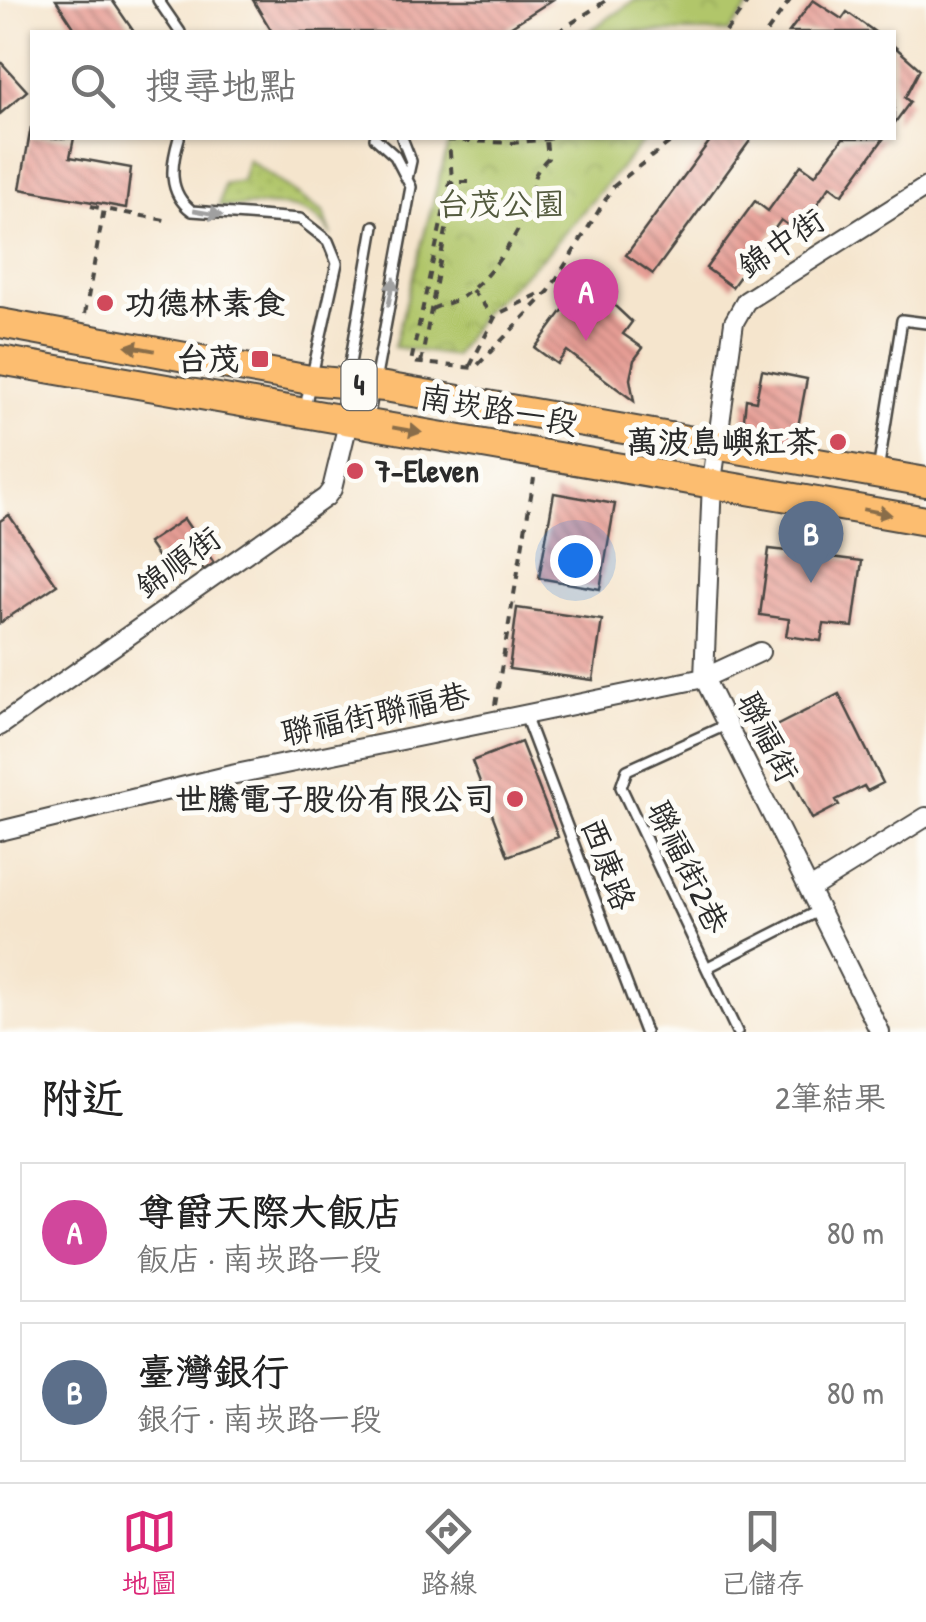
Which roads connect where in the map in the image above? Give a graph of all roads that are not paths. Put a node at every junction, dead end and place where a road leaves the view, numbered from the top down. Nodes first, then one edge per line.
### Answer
1 (158, 0) edge
2 (179, 30) edge
3 (178, 140) edge
4 (377, 140) edge
5 (403, 140) edge
6 (407, 178) junction
7 (926, 186) edge
8 (374, 226) dead end
9 (0, 323) edge
10 (926, 324) edge
11 (0, 360) edge
12 (310, 380) junction
13 (374, 386) junction
14 (304, 411) junction
15 (352, 420) junction
16 (719, 448) junction
17 (877, 474) junction
18 (712, 481) junction
19 (926, 482) edge
20 (926, 521) edge
21 (760, 652) dead end
22 (704, 678) junction
23 (524, 714) junction
24 (729, 723) junction
25 (0, 726) edge
26 (926, 817) edge
27 (0, 832) edge
28 (810, 888) junction
29 (820, 910) junction
30 (708, 967) junction
31 (645, 1032) edge
32 (737, 1032) edge
33 (880, 1032) edge

1 - 2 lane
3 -> 12 lane
4 - 6 lane
5 - 6 lane
13 -> 6 lane
7 - 16 street, 錦中街
8 - 15 lane
12 -> 9 main road, 南崁路一段 / 4
10 - 17 lane
11 - 14 main road, 南崁路一段 / 4
12 - 13 main road, 南崁路一段 / 4
12 - 14 lane
13 - 15 lane
13 - 16 main road, 南崁路一段 / 4
14 - 15 main road, 南崁路一段 / 4
15 -> 18 main road, 南崁路一段 / 4
15 - 25 street, 錦順街
16 - 17 main road, 南崁路一段 / 4
16 - 18 street, 聯福街
17 - 19 main road, 南崁路一段 / 4
18 -> 20 main road, 南崁路一段 / 4
18 - 22 street, 聯福街
21 - 22 street, 聯福街聯福巷
22 - 23 street, 聯福街聯福巷
22 - 24 street, 聯福街
23 - 27 street, 聯福街聯福巷
23 - 31 lane, 西康路
24 - 28 street, 聯福街
24 - 30 lane, 聯福街2巷
26 - 28 street
28 - 29 street, 聯福街
29 - 30 lane
29 - 33 street, 聯福街
30 - 32 lane, 聯福街2巷

